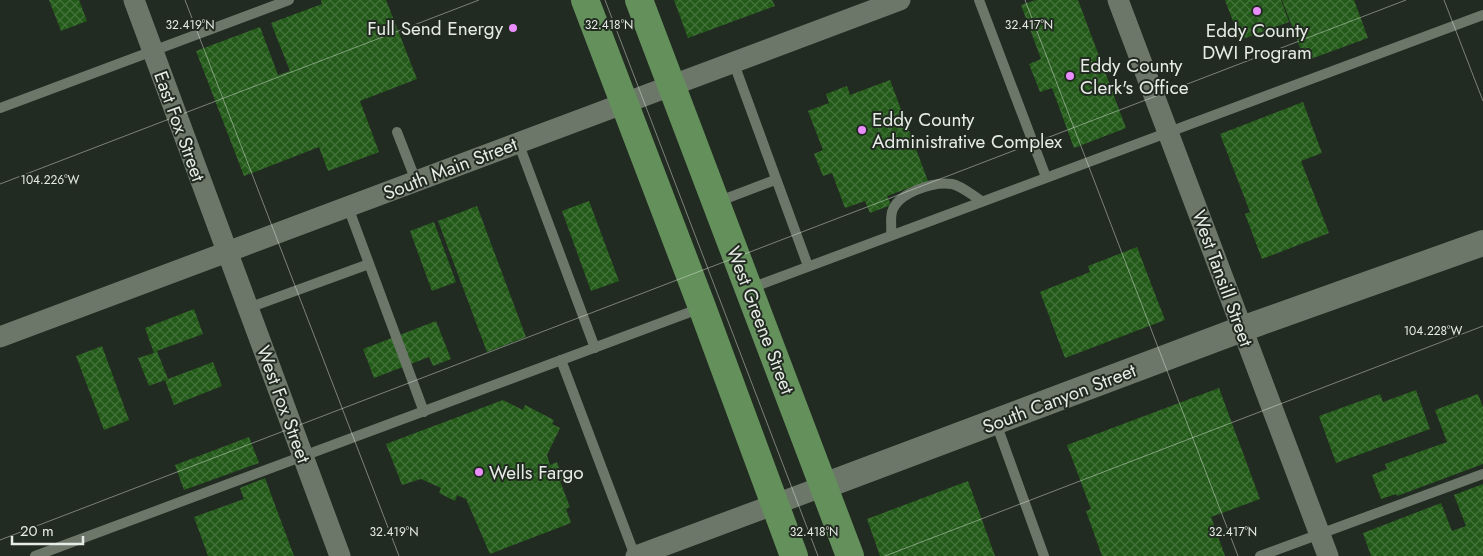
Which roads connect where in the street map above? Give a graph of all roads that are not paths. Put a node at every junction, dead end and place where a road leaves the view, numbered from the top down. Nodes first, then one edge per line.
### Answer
1 (134, 0) edge
2 (289, 0) edge
3 (585, 0) edge
4 (639, 0) edge
5 (900, 0) edge
6 (979, 0) edge
7 (1118, 0) edge
8 (1483, 15) edge
9 (153, 50) junction
10 (732, 61) junction
11 (671, 84) junction
12 (625, 102) junction
13 (0, 108) edge
14 (1168, 131) junction
15 (397, 132) dead end
16 (518, 142) junction
17 (1046, 177) junction
18 (775, 180) junction
19 (416, 182) junction
20 (982, 201) junction
21 (716, 202) junction
22 (348, 207) junction
23 (891, 235) junction
24 (1483, 243) edge
25 (227, 252) junction
26 (369, 264) junction
27 (808, 266) junction
28 (750, 289) junction
29 (702, 307) junction
30 (248, 308) junction
31 (1242, 329) junction
32 (0, 337) edge
33 (595, 348) junction
34 (561, 360) junction
35 (424, 412) junction
36 (996, 422) junction
37 (303, 458) junction
38 (1483, 474) edge
39 (824, 486) junction
40 (775, 504) junction
41 (1319, 534) junction
42 (35, 556) edge
43 (340, 556) edge
44 (635, 556) edge
45 (794, 556) edge
46 (850, 556) edge
47 (1044, 556) edge
48 (1260, 556) edge
49 (1328, 556) edge

1 - 9 street, East Fox Street
2 - 9 lane
3 - 12 highway
4 - 11 highway, West Greene Street
5 - 10 street, South Main Street
6 - 17 lane
7 - 14 street, West Tansill Street
8 - 14 lane
9 - 13 lane
9 - 25 street, East Fox Street
10 - 11 street, South Main Street
10 - 18 lane
11 - 12 street, South Main Street
11 - 21 highway, West Greene Street
12 - 16 street, South Main Street
12 - 29 highway
14 - 17 lane
14 - 31 street, West Tansill Street
15 - 19 lane
16 - 19 street, South Main Street
16 - 33 lane
17 - 20 lane
18 - 21 lane
18 - 27 lane
19 - 22 street, South Main Street
20 - 23 lane
20 - 23 lane
21 - 28 highway, West Greene Street
22 - 25 street, South Main Street
22 - 26 lane
23 - 27 lane
24 - 31 street, South Canyon Street
25 - 30 street, West Fox Street
25 - 32 street, South Main Street
26 - 30 lane
26 - 35 lane
27 - 28 lane
28 - 39 highway, West Greene Street
29 - 33 lane
29 - 40 highway
30 - 37 street, West Fox Street
31 - 36 street, South Canyon Street
31 - 41 street, West Tansill Street
33 - 34 lane
34 - 35 lane
34 - 44 lane
35 - 37 lane
36 - 39 street, South Canyon Street
36 - 47 lane
37 - 42 lane
37 - 43 street, West Fox Street
38 - 41 lane
39 - 40 street, South Canyon Street
39 - 46 highway, West Greene Street
40 - 44 street, South Canyon Street
40 - 45 highway
41 - 48 lane
41 - 49 street, West Tansill Street

